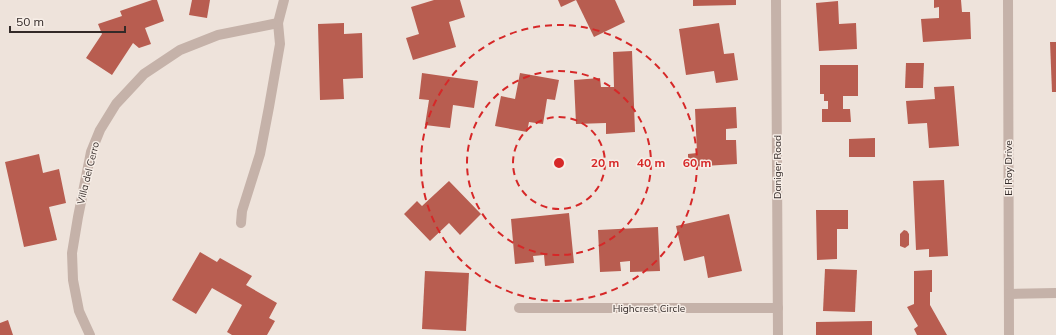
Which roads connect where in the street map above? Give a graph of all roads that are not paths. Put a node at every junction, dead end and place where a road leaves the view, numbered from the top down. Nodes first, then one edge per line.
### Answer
1 (284, 0) edge
2 (776, 0) edge
3 (1008, 0) edge
4 (278, 23) junction
5 (241, 222) dead end
6 (1056, 293) edge
7 (1009, 294) junction
8 (519, 308) dead end
9 (778, 308) junction
10 (90, 335) edge
11 (778, 335) edge
12 (1009, 335) edge

1 - 4 street
2 - 9 street, Daniger Road
3 - 7 street, El Roy Drive
4 - 5 street
4 - 10 street, Villa del Cerro
6 - 7 street
7 - 12 street, El Roy Drive
8 - 9 street, Highcrest Circle
9 - 11 street, Daniger Road

